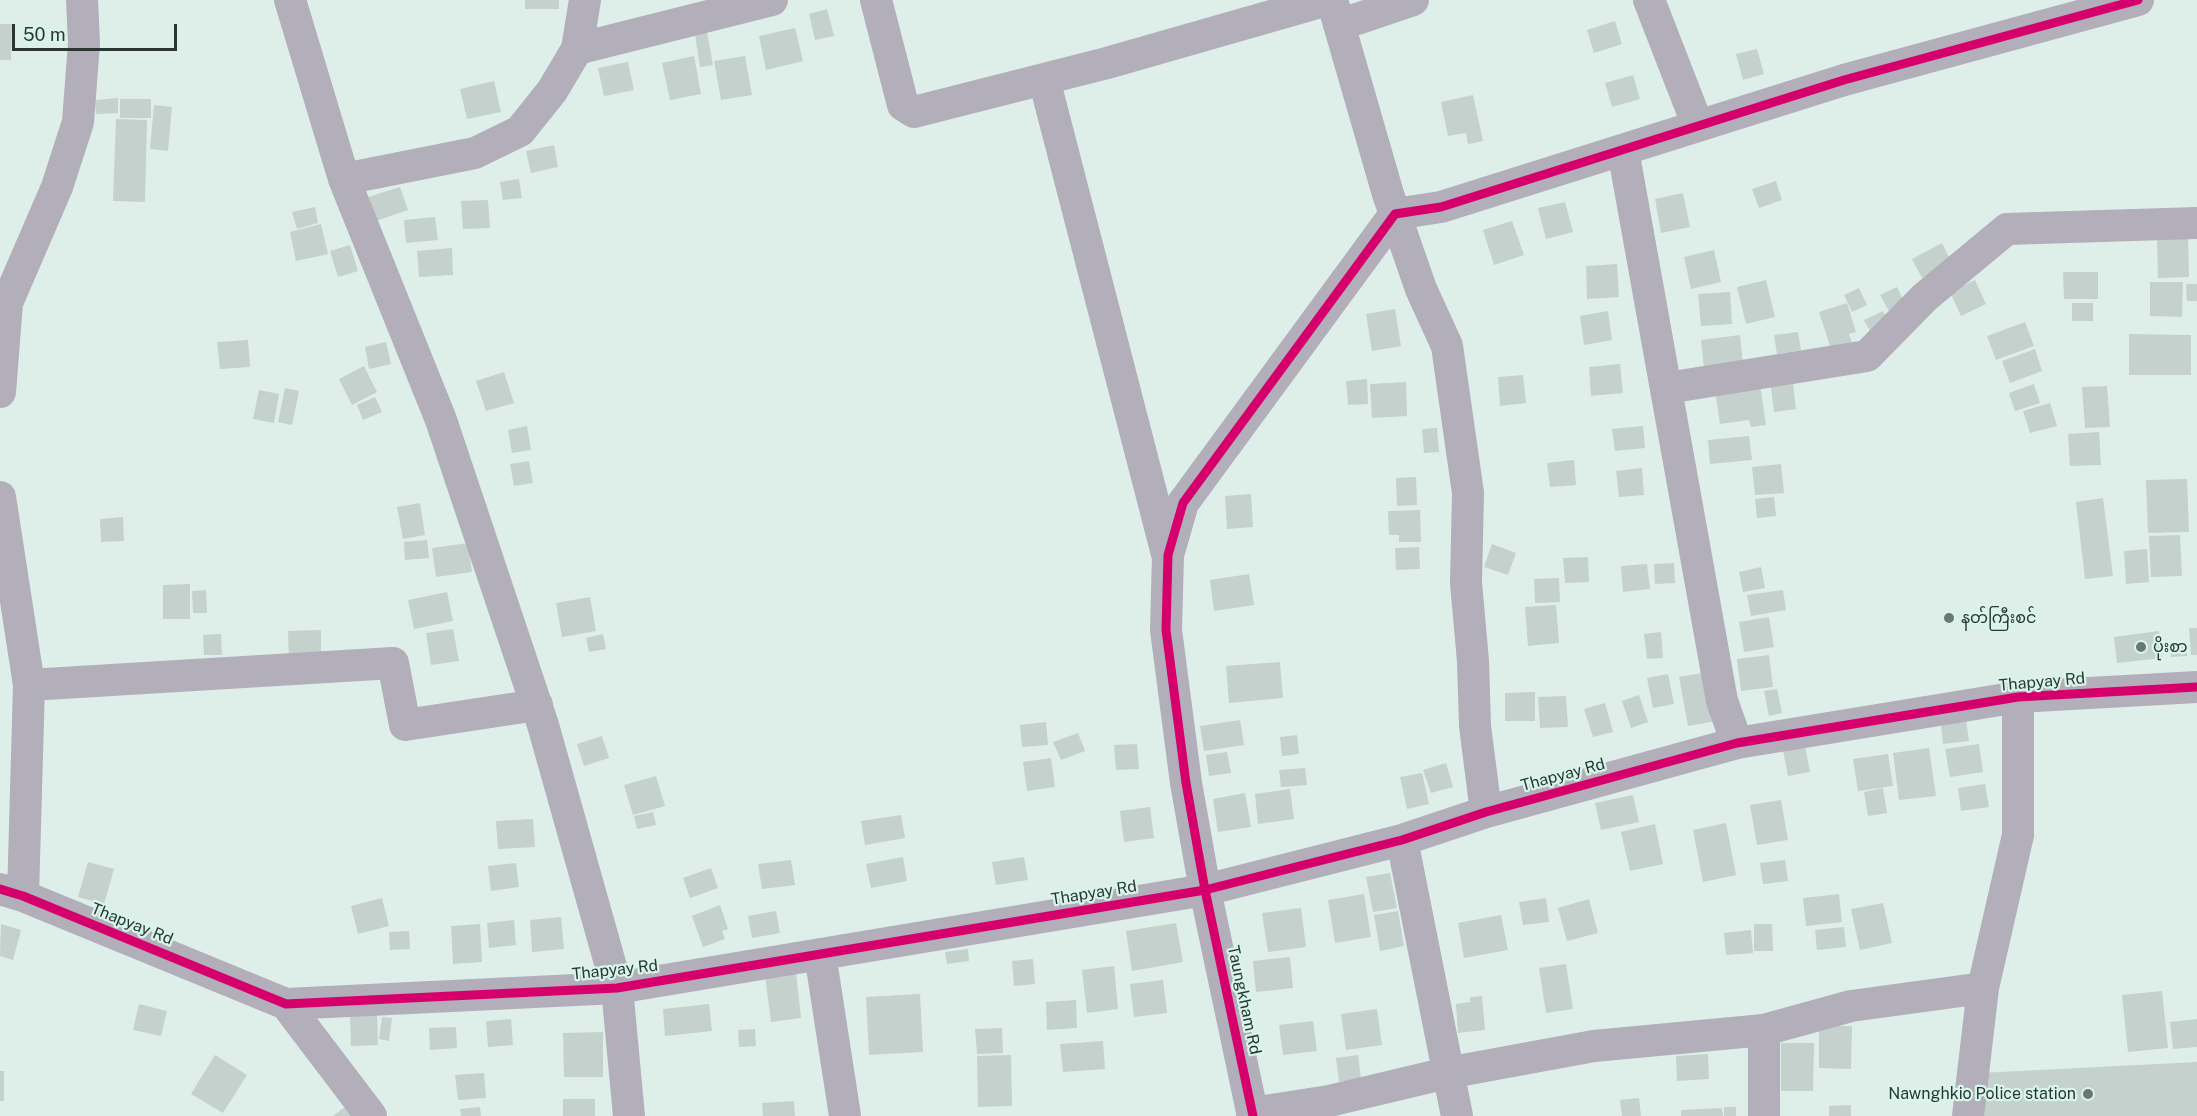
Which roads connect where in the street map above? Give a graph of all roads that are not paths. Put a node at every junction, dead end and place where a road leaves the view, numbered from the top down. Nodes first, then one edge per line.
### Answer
1 (82, 0) edge
2 (290, 0) edge
3 (585, 0) edge
4 (772, 0) edge
5 (876, 0) edge
6 (1413, 0) edge
7 (1649, 0) edge
8 (2138, 0) edge
9 (1333, 8) edge
10 (577, 49) junction
11 (1044, 79) junction
12 (1698, 126) junction
13 (1623, 150) junction
14 (344, 179) junction
15 (1395, 214) junction
16 (2197, 223) edge
17 (1666, 388) junction
18 (0, 392) edge
19 (0, 497) edge
20 (1168, 555) junction
21 (29, 685) junction
22 (2197, 687) edge
23 (2018, 697) junction
24 (537, 705) junction
25 (1737, 743) junction
26 (1486, 812) junction
27 (1402, 840) junction
28 (1205, 890) junction
29 (12, 892) edge
30 (820, 954) junction
31 (617, 988) junction
32 (1983, 988) junction
33 (286, 1004) junction
34 (1764, 1030) junction
35 (1447, 1073) junction
36 (1252, 1115) edge
37 (371, 1116) edge
38 (629, 1116) edge
39 (845, 1116) edge
40 (1457, 1116) edge
41 (1764, 1116) edge
42 (1968, 1116) edge

1 - 18 street
2 - 14 street
3 - 10 street
4 - 10 street
5 - 11 street
6 - 9 street
7 - 12 street
8 - 12 street
9 - 11 street
9 - 15 street
10 - 14 street
11 - 20 street
12 - 13 street
13 - 15 street
13 - 17 street
14 - 24 street
15 - 20 street
15 - 26 street
16 - 17 street
17 - 25 street
19 - 21 street
20 - 28 street, Taungkham Rd
21 - 24 street
21 - 29 street
22 - 23 street, Thapyay Rd
23 - 25 street, Thapyay Rd
23 - 32 street
24 - 31 street
25 - 26 street, Thapyay Rd
26 - 27 street, Thapyay Rd
27 - 28 street, Thapyay Rd
27 - 35 street
28 - 30 street, Thapyay Rd
28 - 36 street, Taungkham Rd
29 - 33 street, Thapyay Rd
30 - 31 street, Thapyay Rd
30 - 39 street
31 - 33 street, Thapyay Rd
31 - 38 street
32 - 34 street
32 - 42 street
33 - 37 street
34 - 35 street
34 - 41 street
35 - 36 street
35 - 40 street

